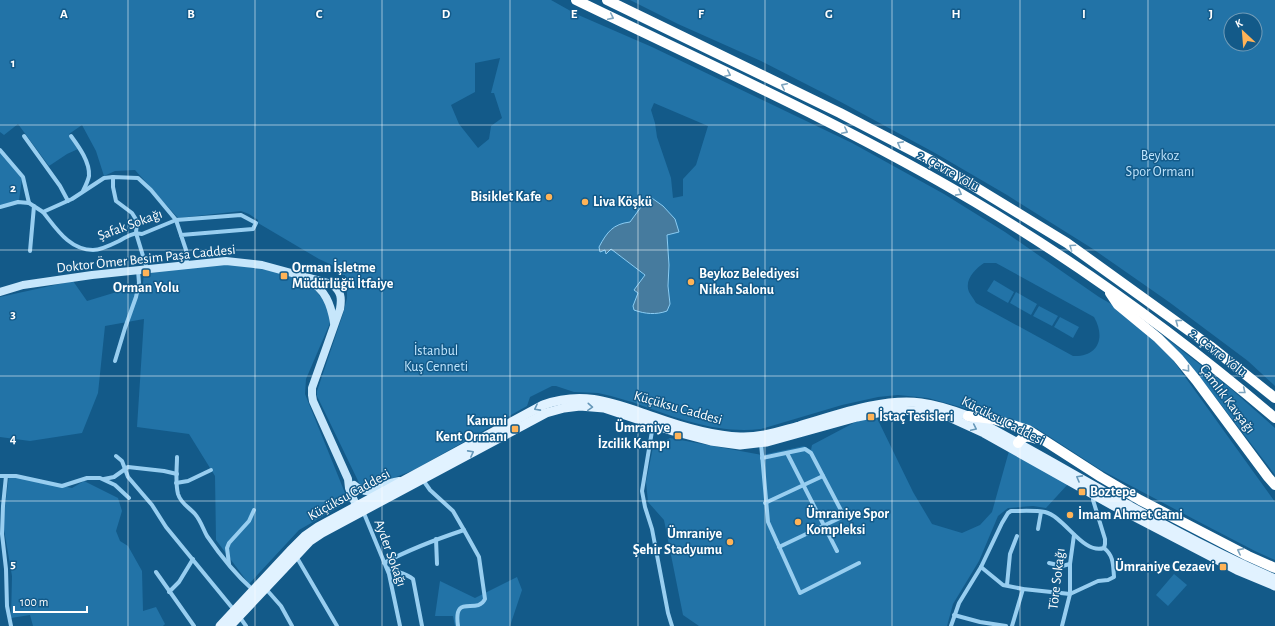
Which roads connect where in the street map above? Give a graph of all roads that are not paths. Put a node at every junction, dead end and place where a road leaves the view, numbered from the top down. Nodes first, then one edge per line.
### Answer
1 (576, 0) edge
2 (607, 0) edge
3 (24, 136) dead end
4 (71, 136) dead end
5 (0, 150) edge
6 (113, 176) junction
7 (83, 192) junction
8 (68, 201) junction
9 (29, 203) junction
10 (34, 206) junction
11 (0, 207) edge
12 (43, 212) junction
13 (176, 220) junction
14 (136, 233) junction
15 (181, 235) junction
16 (30, 251) dead end
17 (187, 265) junction
18 (147, 269) junction
19 (138, 270) junction
20 (298, 275) junction
21 (1101, 282) junction
22 (0, 292) edge
23 (339, 292) junction
24 (327, 298) junction
25 (334, 324) junction
26 (115, 361) dead end
27 (1275, 398) edge
28 (899, 407) junction
29 (968, 416) junction
30 (1275, 418) edge
31 (654, 421) junction
32 (760, 439) junction
33 (1019, 448) junction
34 (787, 453) junction
35 (116, 456) dead end
36 (177, 457) dead end
37 (762, 458) junction
38 (447, 462) junction
39 (1077, 462) junction
40 (125, 470) junction
41 (211, 470) dead end
42 (177, 474) junction
43 (0, 476) edge
44 (6, 476) junction
45 (823, 476) junction
46 (104, 479) junction
47 (422, 479) junction
48 (405, 480) junction
49 (1271, 481) edge
50 (176, 483) junction
51 (803, 485) junction
52 (352, 487) junction
53 (1095, 491) junction
54 (1275, 491) edge
55 (129, 498) dead end
56 (765, 503) junction
57 (361, 508) junction
58 (254, 510) dead end
59 (1041, 512) junction
60 (343, 513) junction
61 (824, 525) junction
62 (1038, 529) dead end
63 (464, 530) junction
64 (1074, 535) junction
65 (1017, 536) dead end
66 (436, 539) junction
67 (779, 547) junction
68 (1104, 548) junction
69 (837, 551) dead end
70 (296, 556) junction
71 (192, 558) junction
72 (384, 563) junction
73 (859, 563) dead end
74 (1049, 563) dead end
75 (437, 564) dead end
76 (1070, 564) junction
77 (229, 565) junction
78 (981, 567) junction
79 (387, 568) junction
80 (1275, 568) edge
81 (156, 572) dead end
82 (1252, 577) junction
83 (1275, 579) edge
84 (1007, 585) junction
85 (263, 586) junction
86 (1275, 586) edge
87 (1023, 589) junction
88 (1275, 590) edge
89 (169, 592) junction
90 (256, 593) junction
91 (1070, 594) junction
92 (237, 613) junction
93 (954, 615) junction
94 (979, 624) edge
95 (11, 626) edge
96 (194, 626) edge
97 (220, 626) edge
98 (230, 626) edge
99 (246, 626) edge
100 (291, 626) edge
101 (337, 626) edge
102 (400, 626) edge
103 (422, 626) edge
104 (458, 626) edge
105 (672, 626) edge
106 (951, 626) edge
107 (1006, 626) edge
108 (1012, 626) edge
109 (1062, 626) edge

1 -> 21 highway, 2. Çevre Yolu
27 -> 2 highway, 2. Çevre Yolu
3 - 8 street
4 - 7 street
5 - 9 street
6 - 7 street
6 - 13 street
6 - 14 street
7 - 8 street
8 - 12 street
9 - 10 street, Şafak Sokağı
9 - 11 street
10 - 12 street, Şafak Sokağı
10 - 16 street
12 - 14 street, Şafak Sokağı
13 - 14 street, Şafak Sokağı
13 - 15 street
13 - 15 street, Şafak Sokağı
14 - 18 street
15 - 17 street
17 - 18 street, Doktor Ömer Besim Paşa Caddesi
17 - 20 street, Doktor Ömer Besim Paşa Caddesi
18 - 19 street, Doktor Ömer Besim Paşa Caddesi
19 - 22 street, Doktor Ömer Besim Paşa Caddesi
19 - 26 street
20 - 23 street, Doktor Ömer Besim Paşa Caddesi
20 - 24 street
21 -> 30 highway, 2. Çevre Yolu
21 -> 49 highway, Çamlık Kavşağı
23 - 24 street
23 - 25 street
24 - 25 street
25 - 52 street
28 - 29 main road, Küçüksu Caddesi
28 - 32 main road, Küçüksu Caddesi
28 -> 33 main road, Küçüksu Caddesi
29 - 33 main road, Küçüksu Caddesi
29 - 39 highway
31 - 32 main road, Küçüksu Caddesi
31 - 38 main road, Küçüksu Caddesi
31 - 105 street
32 - 37 street
33 - 39 highway
33 - 53 main road, Küçüksu Caddesi
53 -> 33 main road, Küçüksu Caddesi
34 - 37 street
34 - 45 street
34 - 51 street
35 - 40 street
36 - 42 street
37 - 56 street
38 - 47 main road, Küçüksu Caddesi
38 - 48 main road, Küçüksu Caddesi
80 -> 39 highway
40 - 42 street
40 - 46 street
40 - 71 street
41 - 50 street
42 - 50 street
43 - 44 street
44 - 46 street
44 - 95 street
45 - 51 street
45 - 61 street
46 - 55 street
47 - 57 main road, Küçüksu Caddesi
47 - 63 street
48 - 52 street
48 - 57 main road, Küçüksu Caddesi
49 - 54 highway, Çamlık Kavşağı
50 - 77 street
51 - 56 street
51 - 61 street
52 - 57 street
52 - 60 street
53 - 68 street
53 - 82 main road, Küçüksu Caddesi
53 - 83 main road, Küçüksu Caddesi
56 - 67 street
57 - 60 main road, Küçüksu Caddesi
57 - 70 main road, Küçüksu Caddesi
57 - 72 street, Ayder Sokağı
58 - 77 street
59 - 62 street
59 - 64 street
59 - 78 street
60 - 85 main road, Küçüksu Caddesi
61 - 67 street
61 - 69 street
63 - 66 street
63 - 104 street
64 - 68 street
64 - 76 street, Töre Sokağı
65 - 84 street
66 - 72 street
66 - 75 street
67 - 73 street
68 - 91 street
70 - 85 main road, Küçüksu Caddesi
70 - 101 street
71 - 89 street
71 - 92 street
72 - 79 street, Ayder Sokağı
74 - 76 street
76 - 91 street, Töre Sokağı
77 - 90 street
78 - 84 street
78 - 93 street
79 - 102 street, Ayder Sokağı
79 - 103 street
81 - 89 street
82 - 86 main road, Küçüksu Caddesi
82 - 88 main road
84 - 87 street
85 - 90 main road, Küçüksu Caddesi
85 - 100 street
87 - 91 street
87 - 108 street
89 - 96 street
90 - 92 main road, Küçüksu Caddesi
91 - 109 street, Töre Sokağı
92 - 97 main road, Küçüksu Caddesi
92 - 98 main road, Küçüksu Caddesi
92 - 99 street
93 - 94 street
93 - 106 street
94 - 107 street

